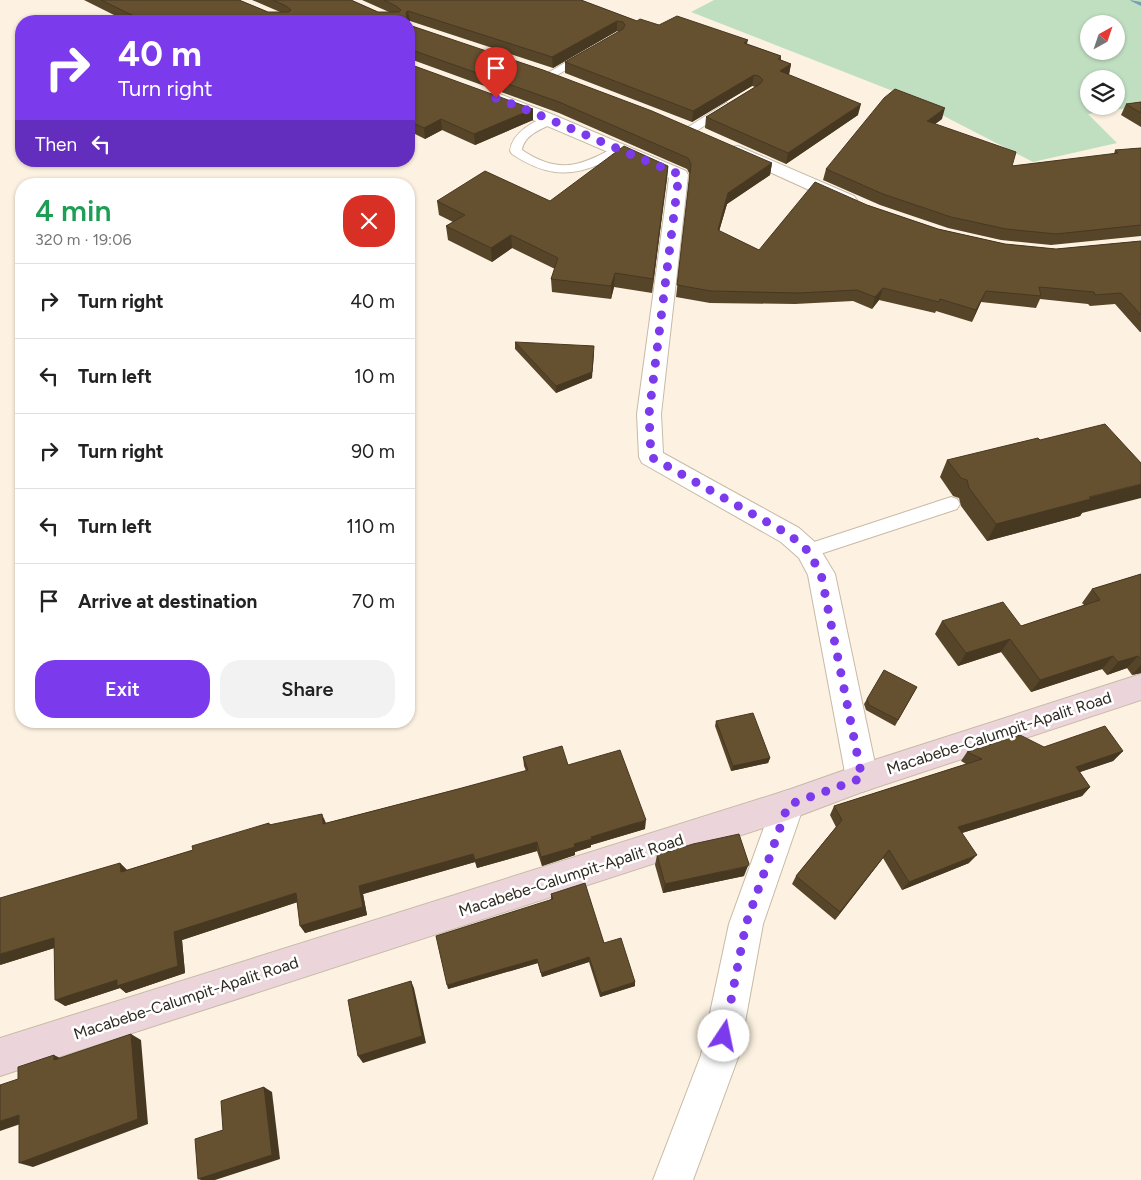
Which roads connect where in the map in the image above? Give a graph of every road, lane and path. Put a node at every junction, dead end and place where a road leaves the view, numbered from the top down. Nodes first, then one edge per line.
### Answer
1 (593, 49) edge
2 (531, 70) edge
3 (550, 75) junction
4 (568, 82) edge
5 (477, 91) edge
6 (737, 100) edge
7 (552, 119) junction
8 (683, 126) joint
9 (708, 137) edge
10 (725, 145) edge
11 (619, 150) junction
12 (864, 208) edge
13 (951, 504) dead end
14 (808, 551) junction
15 (1141, 687) edge
16 (862, 778) junction
17 (788, 805) junction
18 (0, 1057) edge
19 (673, 1180) edge

1 - 3 lane
2 - 3 street
3 - 4 street
5 - 7 street
6 - 8 lane
7 - 11 street
7 - 11 lane
8 - 9 street
10 - 12 street
11 - 14 street
13 - 14 lane
14 - 16 street
15 - 16 main road, Macabebe-Calumpit-Apalit Road
16 - 17 main road, Macabebe-Calumpit-Apalit Road
17 - 18 main road, Macabebe-Calumpit-Apalit Road
17 - 19 street

